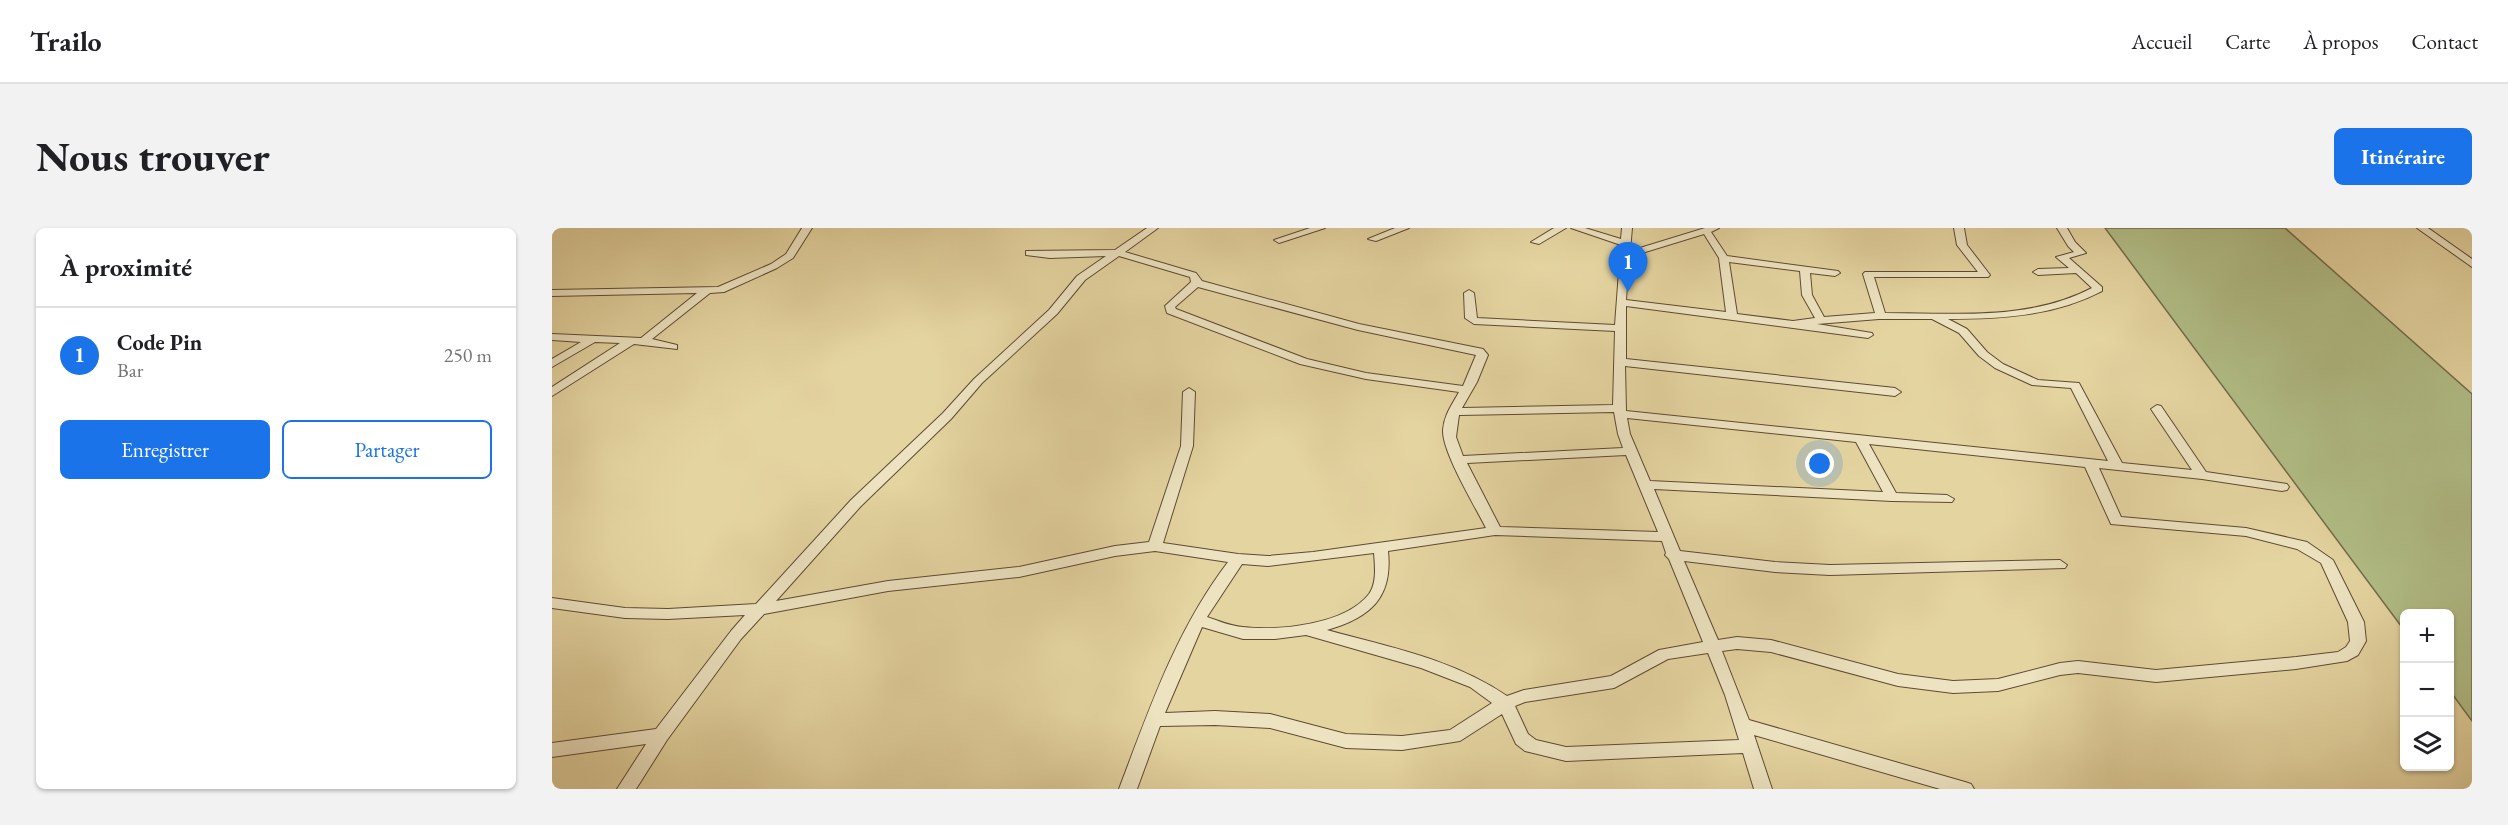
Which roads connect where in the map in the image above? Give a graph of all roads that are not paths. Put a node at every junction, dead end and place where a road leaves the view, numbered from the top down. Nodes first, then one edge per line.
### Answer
1 (807, 228) edge
2 (1153, 228) edge
3 (1320, 228) edge
4 (1404, 228) edge
5 (1562, 228) edge
6 (1576, 228) edge
7 (1627, 228) edge
8 (1959, 228) edge
9 (2062, 228) edge
10 (2422, 228) edge
11 (1710, 229) edge
12 (1373, 239) dead end
13 (1279, 240) dead end
14 (1536, 242) dead end
15 (1625, 250) junction
16 (1029, 253) dead end
17 (1119, 253) junction
18 (1724, 258) junction
19 (2472, 264) edge
20 (1805, 269) junction
21 (2078, 270) junction
22 (2038, 272) dead end
23 (1835, 273) dead end
24 (1196, 283) junction
25 (708, 290) junction
26 (552, 293) edge
27 (1469, 293) dead end
28 (1621, 302) junction
29 (1881, 316) junction
30 (1933, 316) junction
31 (1732, 318) junction
32 (1821, 320) junction
33 (1797, 323) junction
34 (1620, 328) junction
35 (1868, 335) dead end
36 (552, 337) edge
37 (594, 338) junction
38 (638, 340) junction
39 (673, 347) dead end
40 (1621, 362) junction
41 (552, 364) edge
42 (1467, 390) junction
43 (552, 392) edge
44 (1189, 392) dead end
45 (1895, 392) dead end
46 (2157, 409) dead end
47 (1619, 411) junction
48 (1453, 412) junction
49 (1860, 440) junction
50 (1630, 451) junction
51 (1459, 460) junction
52 (2090, 463) junction
53 (2117, 466) junction
54 (2202, 475) junction
55 (1645, 485) junction
56 (2282, 487) dead end
57 (1892, 497) junction
58 (1947, 500) dead end
59 (1496, 531) junction
60 (1665, 537) junction
61 (1155, 546) junction
62 (1381, 548) junction
63 (1672, 555) junction
64 (1238, 560) junction
65 (2060, 565) dead end
66 (552, 603) edge
67 (760, 609) junction
68 (1198, 619) junction
69 (1305, 629) junction
70 (1712, 646) junction
71 (1505, 703) junction
72 (1155, 720) junction
73 (1743, 725) junction
74 (661, 735) junction
75 (1750, 746) junction
76 (552, 750) edge
77 (626, 789) edge
78 (1128, 789) edge
79 (1763, 789) edge
80 (1965, 789) edge

1 - 25 street
2 - 17 street
3 - 13 street
4 - 12 street
5 - 14 street
6 - 15 street
7 - 15 street
8 - 29 street
9 - 21 street
10 - 19 street
11 - 15 street
11 - 18 street
15 - 28 street
16 - 17 street
17 - 24 street
17 - 67 street
18 - 20 street
18 - 31 street
20 - 23 street
20 - 32 street
21 - 22 street
21 - 30 street
24 - 42 street
24 - 42 street
25 - 26 street
25 - 38 street
27 - 34 street
28 - 31 street
28 - 34 street
29 - 30 street
29 - 32 street
30 - 53 street
31 - 33 street
32 - 33 street
33 - 35 street
34 - 40 street
36 - 37 street
37 - 38 street
37 - 41 street
38 - 39 street
38 - 43 street
40 - 45 street
40 - 47 street
42 - 48 street
44 - 61 street
46 - 54 street
47 - 48 street
47 - 49 street
47 - 50 street
48 - 51 street
49 - 52 street
49 - 57 street
50 - 51 street
50 - 55 street
51 - 59 street
52 - 53 street
52 - 70 street
53 - 54 street
54 - 56 street
55 - 57 street
55 - 60 street
57 - 58 street
59 - 60 street
59 - 62 street
60 - 63 street
61 - 64 street
61 - 67 street
62 - 64 street
62 - 69 street
63 - 65 street
63 - 70 street
64 - 68 street
66 - 67 street
67 - 74 street
68 - 69 street
68 - 72 street
69 - 71 street
70 - 71 street
70 - 73 street
71 - 72 street
71 - 75 street
72 - 78 street
73 - 75 street
73 - 80 street
74 - 76 street
74 - 77 street
75 - 79 street

